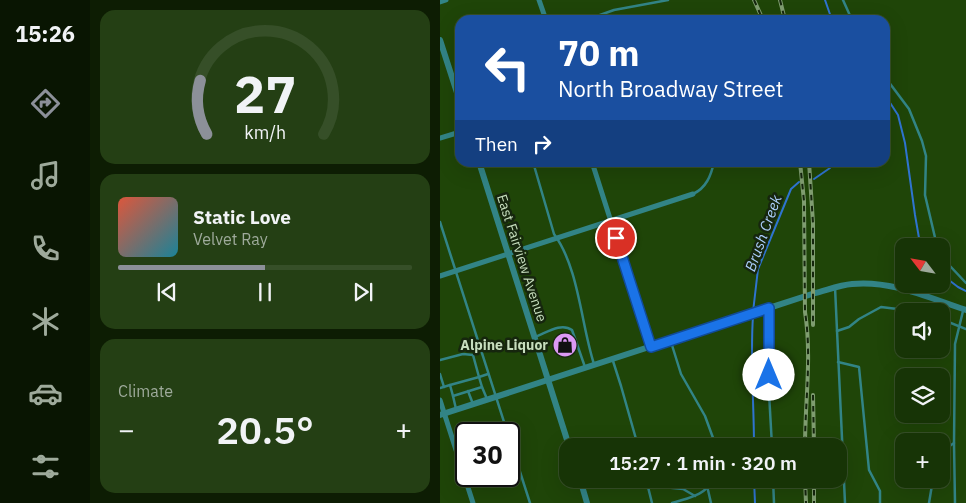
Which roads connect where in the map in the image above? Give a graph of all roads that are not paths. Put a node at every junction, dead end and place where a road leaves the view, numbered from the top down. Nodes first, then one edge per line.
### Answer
1 (446, 0) edge
2 (539, 0) edge
3 (668, 0) edge
4 (843, 0) edge
5 (440, 2) edge
6 (544, 15) edge
7 (600, 15) edge
8 (850, 15) edge
9 (440, 40) edge
10 (890, 84) edge
11 (455, 86) edge
12 (455, 134) edge
13 (440, 138) edge
14 (481, 167) edge
15 (535, 167) edge
16 (594, 167) edge
17 (712, 167) edge
18 (693, 194) joint
19 (611, 220) junction
20 (440, 222) edge
21 (556, 237) junction
22 (935, 238) edge
23 (508, 253) junction
24 (950, 266) edge
25 (456, 270) junction
26 (440, 276) edge
27 (966, 283) edge
28 (835, 288) junction
29 (766, 309) junction
30 (895, 309) edge
31 (965, 310) edge
32 (950, 322) edge
33 (959, 326) junction
34 (966, 329) edge
35 (837, 331) junction
36 (534, 338) junction
37 (671, 340) junction
38 (651, 347) junction
39 (612, 359) junction
40 (440, 360) edge
41 (838, 362) junction
42 (595, 365) junction
43 (586, 368) junction
44 (440, 374) edge
45 (488, 374) junction
46 (479, 377) junction
47 (548, 380) junction
48 (450, 385) junction
49 (444, 387) junction
50 (482, 387) junction
51 (440, 388) edge
52 (468, 391) junction
53 (769, 392) joint
54 (454, 396) junction
55 (495, 398) junction
56 (440, 400) edge
57 (487, 400) junction
58 (473, 405) junction
59 (457, 410) junction
60 (442, 415) edge
61 (566, 438) edge
62 (636, 438) edge
63 (713, 438) edge
64 (772, 438) edge
65 (954, 443) junction
66 (950, 446) edge
67 (583, 488) edge
68 (648, 488) edge
69 (673, 488) edge
70 (773, 488) edge
71 (932, 488) edge
72 (708, 489) joint
73 (695, 496) junction
74 (473, 503) edge
75 (530, 503) edge
76 (587, 503) edge
77 (652, 503) edge
78 (672, 503) edge
79 (711, 503) edge
80 (774, 503) edge
81 (845, 503) edge
82 (880, 503) edge
83 (929, 503) edge
84 (956, 503) edge

1 - 5 street
2 - 6 street
3 - 7 lane
4 - 8 lane
9 - 11 street
10 - 22 lane
12 - 13 street
14 - 23 street, East Fairview Avenue
15 - 21 lane
16 - 19 street
17 - 18 lane
18 - 19 street
19 - 21 street
19 - 38 street
20 - 25 lane
21 - 23 street
21 - 42 lane
23 - 25 street
23 - 36 street, East Fairview Avenue
24 - 27 lane
25 - 26 street
25 - 45 lane
28 - 29 street
28 - 31 street
28 - 35 lane
29 - 37 street
29 - 53 street
30 - 35 lane
31 - 33 lane
32 - 33 lane
33 - 34 lane
33 - 65 lane
35 - 41 lane
36 - 43 lane
36 - 47 street, East Fairview Avenue
37 - 38 street
37 - 63 lane
38 - 39 street
39 - 42 street
39 - 62 lane
40 - 46 lane
41 - 81 lane
41 - 82 lane
42 - 43 street
43 - 47 street
44 - 49 lane
45 - 46 lane
45 - 55 lane
46 - 48 lane
46 - 50 lane
47 - 55 street
47 - 61 street, East Fairview Avenue
48 - 49 lane
48 - 54 lane
49 - 51 lane
50 - 52 lane
50 - 57 lane
52 - 54 lane
52 - 58 lane
53 - 64 lane
54 - 59 lane
55 - 57 street
55 - 75 lane
56 - 60 street
57 - 58 street
58 - 59 street
59 - 60 street
60 - 74 street
65 - 66 lane
65 - 84 lane
67 - 76 street
68 - 77 lane
69 - 73 lane
70 - 80 lane
71 - 83 lane
72 - 73 lane
72 - 79 lane
73 - 78 lane

